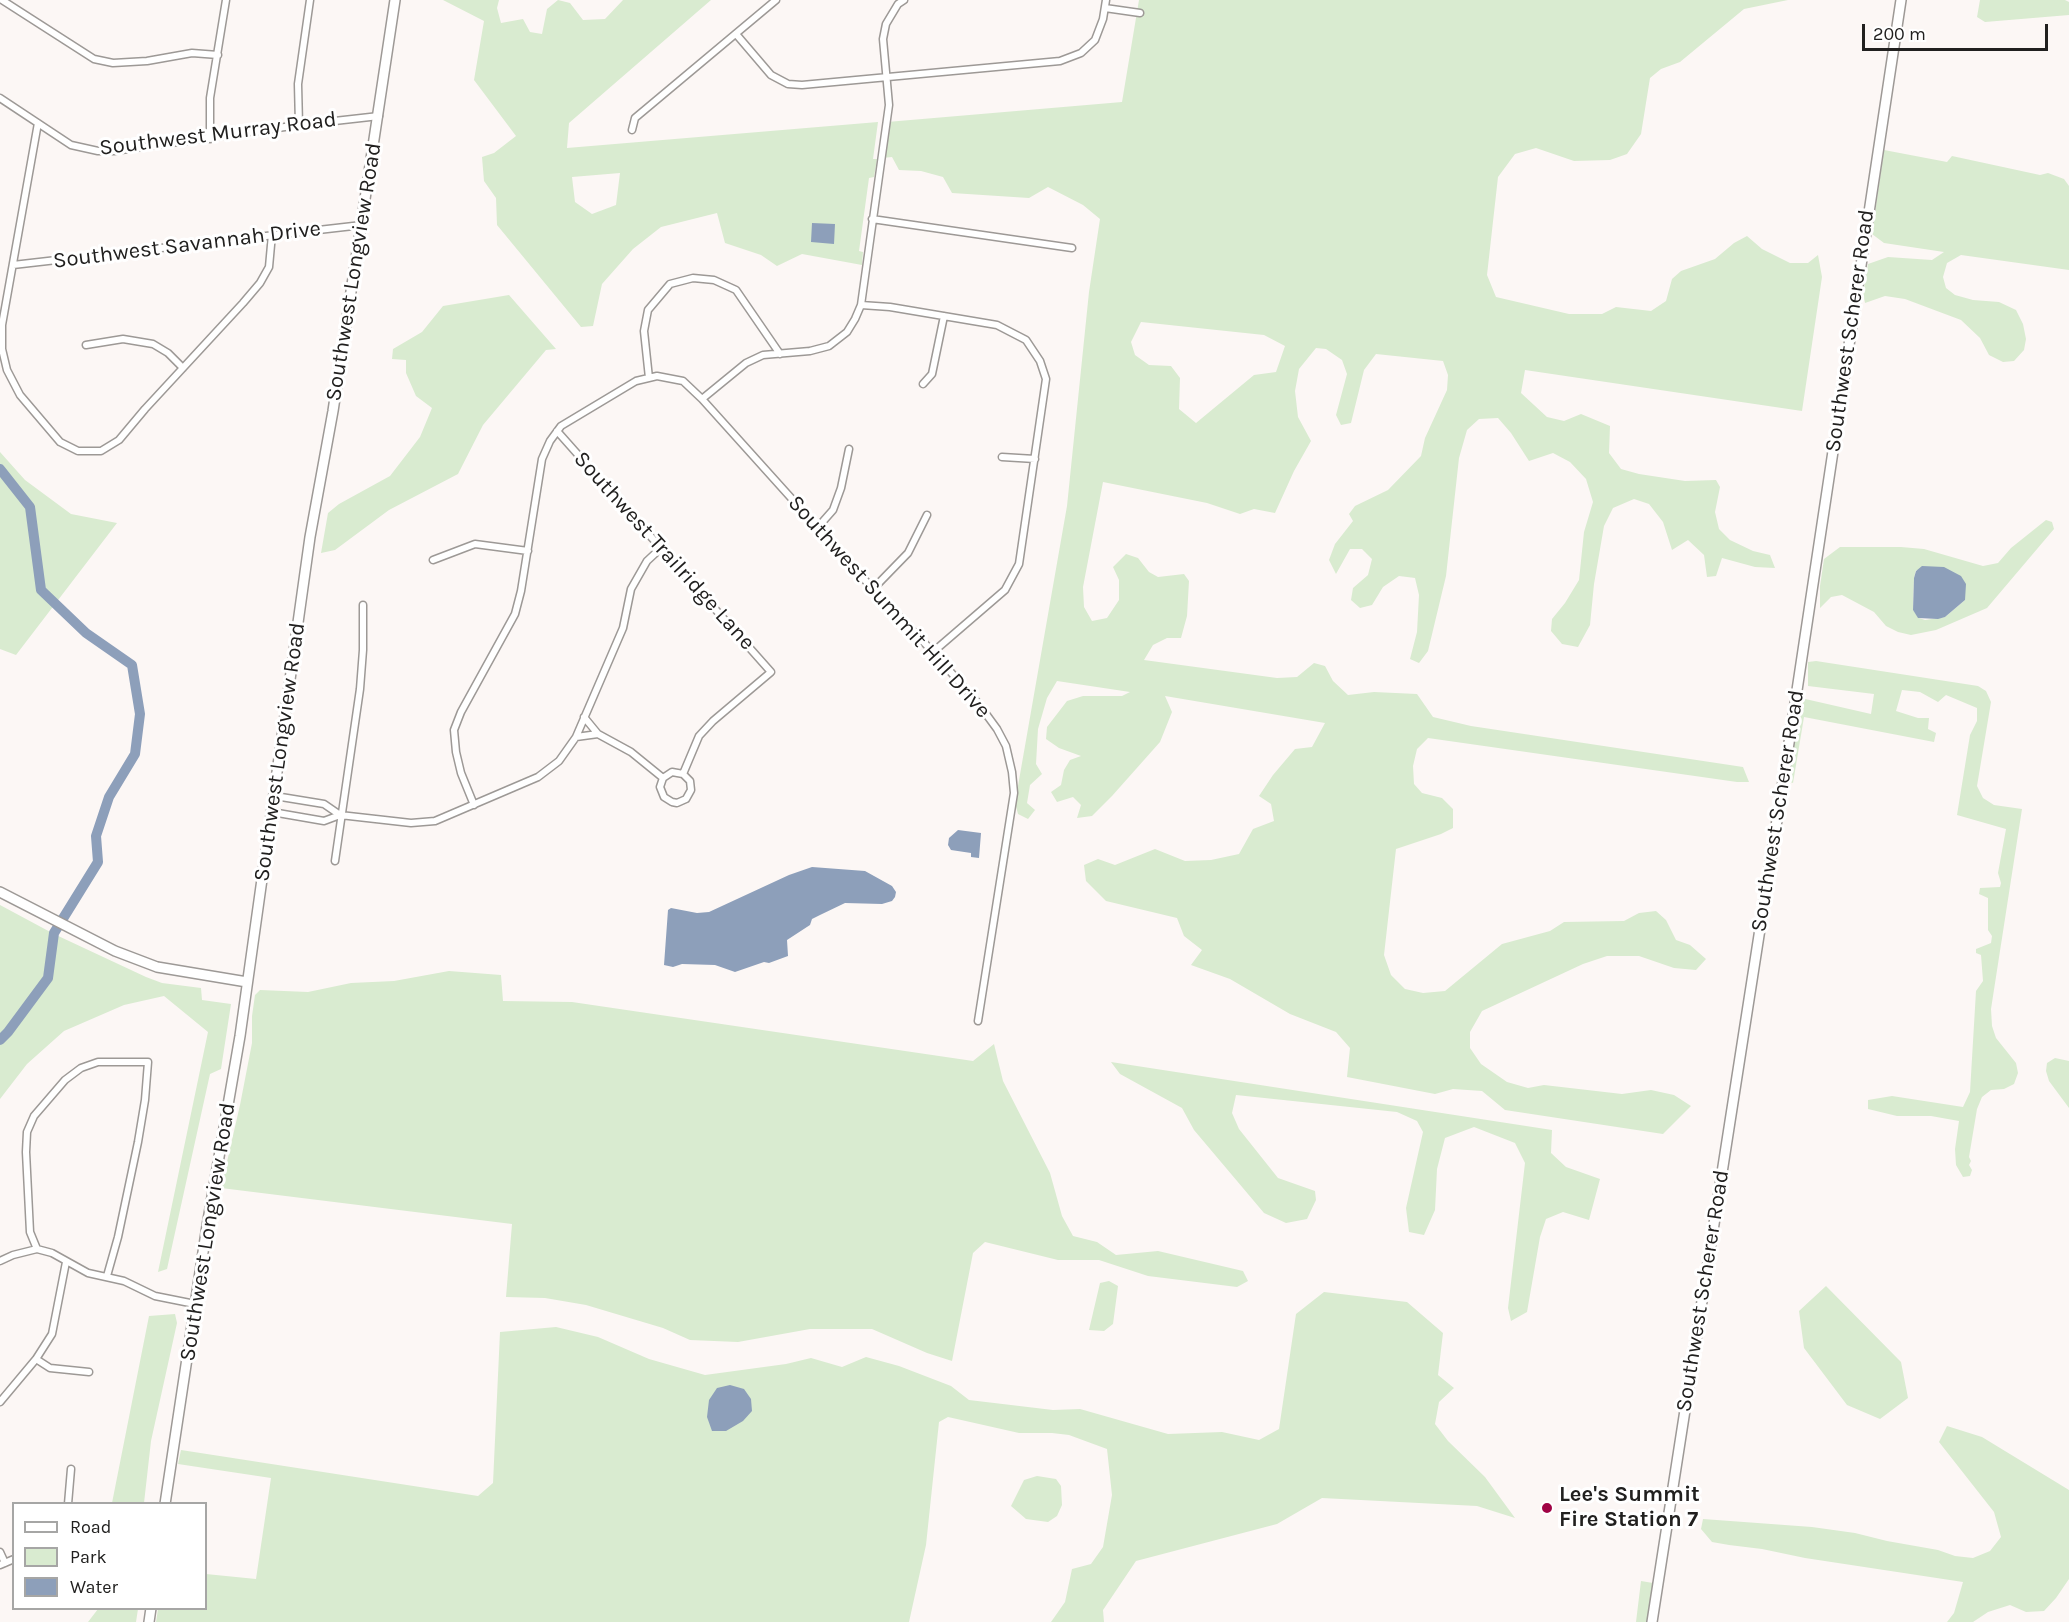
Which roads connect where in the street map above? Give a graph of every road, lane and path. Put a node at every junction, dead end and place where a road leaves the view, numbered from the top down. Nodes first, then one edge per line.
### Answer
1 (2, 0) edge
2 (226, 0) edge
3 (310, 0) edge
4 (395, 0) edge
5 (776, 0) edge
6 (904, 0) edge
7 (1106, 0) edge
8 (1901, 0) edge
9 (1105, 8) junction
10 (1140, 13) dead end
11 (736, 34) junction
12 (218, 55) junction
13 (888, 77) junction
14 (0, 98) edge
15 (379, 116) junction
16 (38, 123) junction
17 (299, 125) junction
18 (632, 130) dead end
19 (210, 139) junction
20 (872, 219) junction
21 (362, 225) junction
22 (272, 234) junction
23 (1072, 248) dead end
24 (13, 265) junction
25 (861, 305) junction
26 (944, 316) junction
27 (86, 345) dead end
28 (780, 354) junction
29 (183, 368) junction
30 (649, 378) junction
31 (923, 384) dead end
32 (702, 399) junction
33 (557, 431) junction
34 (849, 449) dead end
35 (1002, 457) dead end
36 (1035, 459) junction
37 (927, 514) dead end
38 (818, 527) junction
39 (661, 548) junction
40 (528, 551) junction
41 (433, 560) dead end
42 (873, 589) junction
43 (363, 604) dead end
44 (933, 652) junction
45 (584, 717) junction
46 (598, 734) junction
47 (576, 736) junction
48 (683, 774) junction
49 (663, 778) junction
50 (275, 796) junction
51 (474, 805) junction
52 (272, 812) junction
53 (340, 815) junction
54 (335, 861) dead end
55 (0, 892) edge
56 (247, 982) junction
57 (978, 1021) dead end
58 (37, 1249) junction
59 (0, 1261) edge
60 (66, 1262) junction
61 (107, 1276) junction
62 (195, 1304) junction
63 (36, 1359) junction
64 (89, 1372) dead end
65 (0, 1400) edge
66 (71, 1469) dead end
67 (68, 1502) edge
68 (165, 1502) edge
69 (0, 1552) edge
70 (3, 1564) edge
71 (1652, 1622) edge

1 - 12 street
2 - 12 street
3 - 17 street
4 - 15 main road, Southwest Longview Road
5 - 11 street
6 - 13 street
7 - 9 street
8 - 71 main road, Southwest Scherer Road
9 - 10 street
9 - 13 street
11 - 13 street
11 - 18 street
12 - 19 street
13 - 20 street
14 - 16 street, Southwest Murray Road
15 - 17 street, Southwest Murray Road
15 - 21 main road, Southwest Longview Road
16 - 19 street, Southwest Murray Road
16 - 24 street
17 - 19 street, Southwest Murray Road
20 - 23 street
20 - 25 street
21 - 22 street, Southwest Savannah Drive
21 - 50 main road, Southwest Longview Road
22 - 24 street, Southwest Savannah Drive
22 - 29 street
24 - 29 street
25 - 26 street
25 - 28 street
26 - 31 street
26 - 36 street
27 - 29 street
28 - 30 street
28 - 32 street
30 - 32 street, Southwest Summit Hill Drive
30 - 33 street
32 - 38 street, Southwest Summit Hill Drive
33 - 39 street, Southwest Trailridge Lane
33 - 40 street
34 - 38 street
35 - 36 street
36 - 44 street
37 - 42 street
38 - 42 street, Southwest Summit Hill Drive
39 - 45 street
39 - 48 street, Southwest Trailridge Lane
40 - 41 street
40 - 51 street
42 - 44 street, Southwest Summit Hill Drive
43 - 53 street
44 - 57 street, Southwest Summit Hill Drive
45 - 46 street
45 - 47 street
46 - 47 street
46 - 49 street
47 - 51 street
48 - 49 street
48 - 49 street
50 - 52 main road, Southwest Longview Road
50 - 53 street
51 - 53 street
52 - 53 street
52 - 56 main road, Southwest Longview Road
53 - 54 street
55 - 56 main road
56 - 62 main road, Southwest Longview Road
58 - 59 street
58 - 60 street
58 - 61 street
60 - 61 street
60 - 63 street
61 - 62 street
62 - 68 main road, Southwest Longview Road
63 - 64 street
63 - 65 street
66 - 67 street
69 - 70 street

